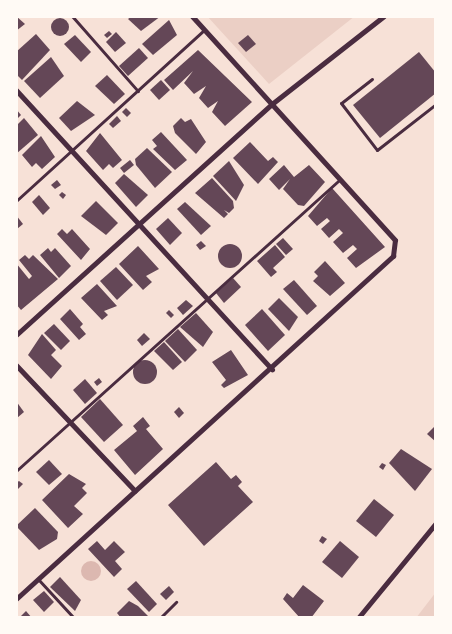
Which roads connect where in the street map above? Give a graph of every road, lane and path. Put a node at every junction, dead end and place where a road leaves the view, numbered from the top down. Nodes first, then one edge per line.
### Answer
1 (72, 16) edge
2 (192, 16) edge
3 (384, 16) edge
4 (205, 30) junction
5 (372, 79) dead end
6 (16, 90) edge
7 (138, 91) junction
8 (273, 103) junction
9 (436, 104) edge
10 (71, 150) junction
11 (340, 179) junction
12 (16, 201) edge
13 (138, 222) junction
14 (208, 299) junction
15 (16, 335) edge
16 (16, 365) edge
17 (272, 369) junction
18 (69, 422) junction
19 (16, 471) edge
20 (135, 491) junction
21 (436, 523) edge
22 (38, 579) junction
23 (16, 599) edge
24 (176, 602) dead end
25 (74, 618) edge
26 (160, 618) edge
27 (358, 618) edge

1 - 7 lane
2 - 4 street
3 - 8 street
4 - 7 lane
4 - 8 street
5 - 9 lane
6 - 10 street
7 - 10 lane
8 - 11 street
8 - 13 street
10 - 12 lane
10 - 13 street
11 - 14 lane
11 - 17 street
13 - 14 street
13 - 15 street
14 - 17 street
14 - 18 lane
16 - 18 street
17 - 20 street
18 - 19 lane
18 - 20 street
20 - 22 street
21 - 27 street
22 - 23 street
22 - 25 lane
24 - 26 lane

